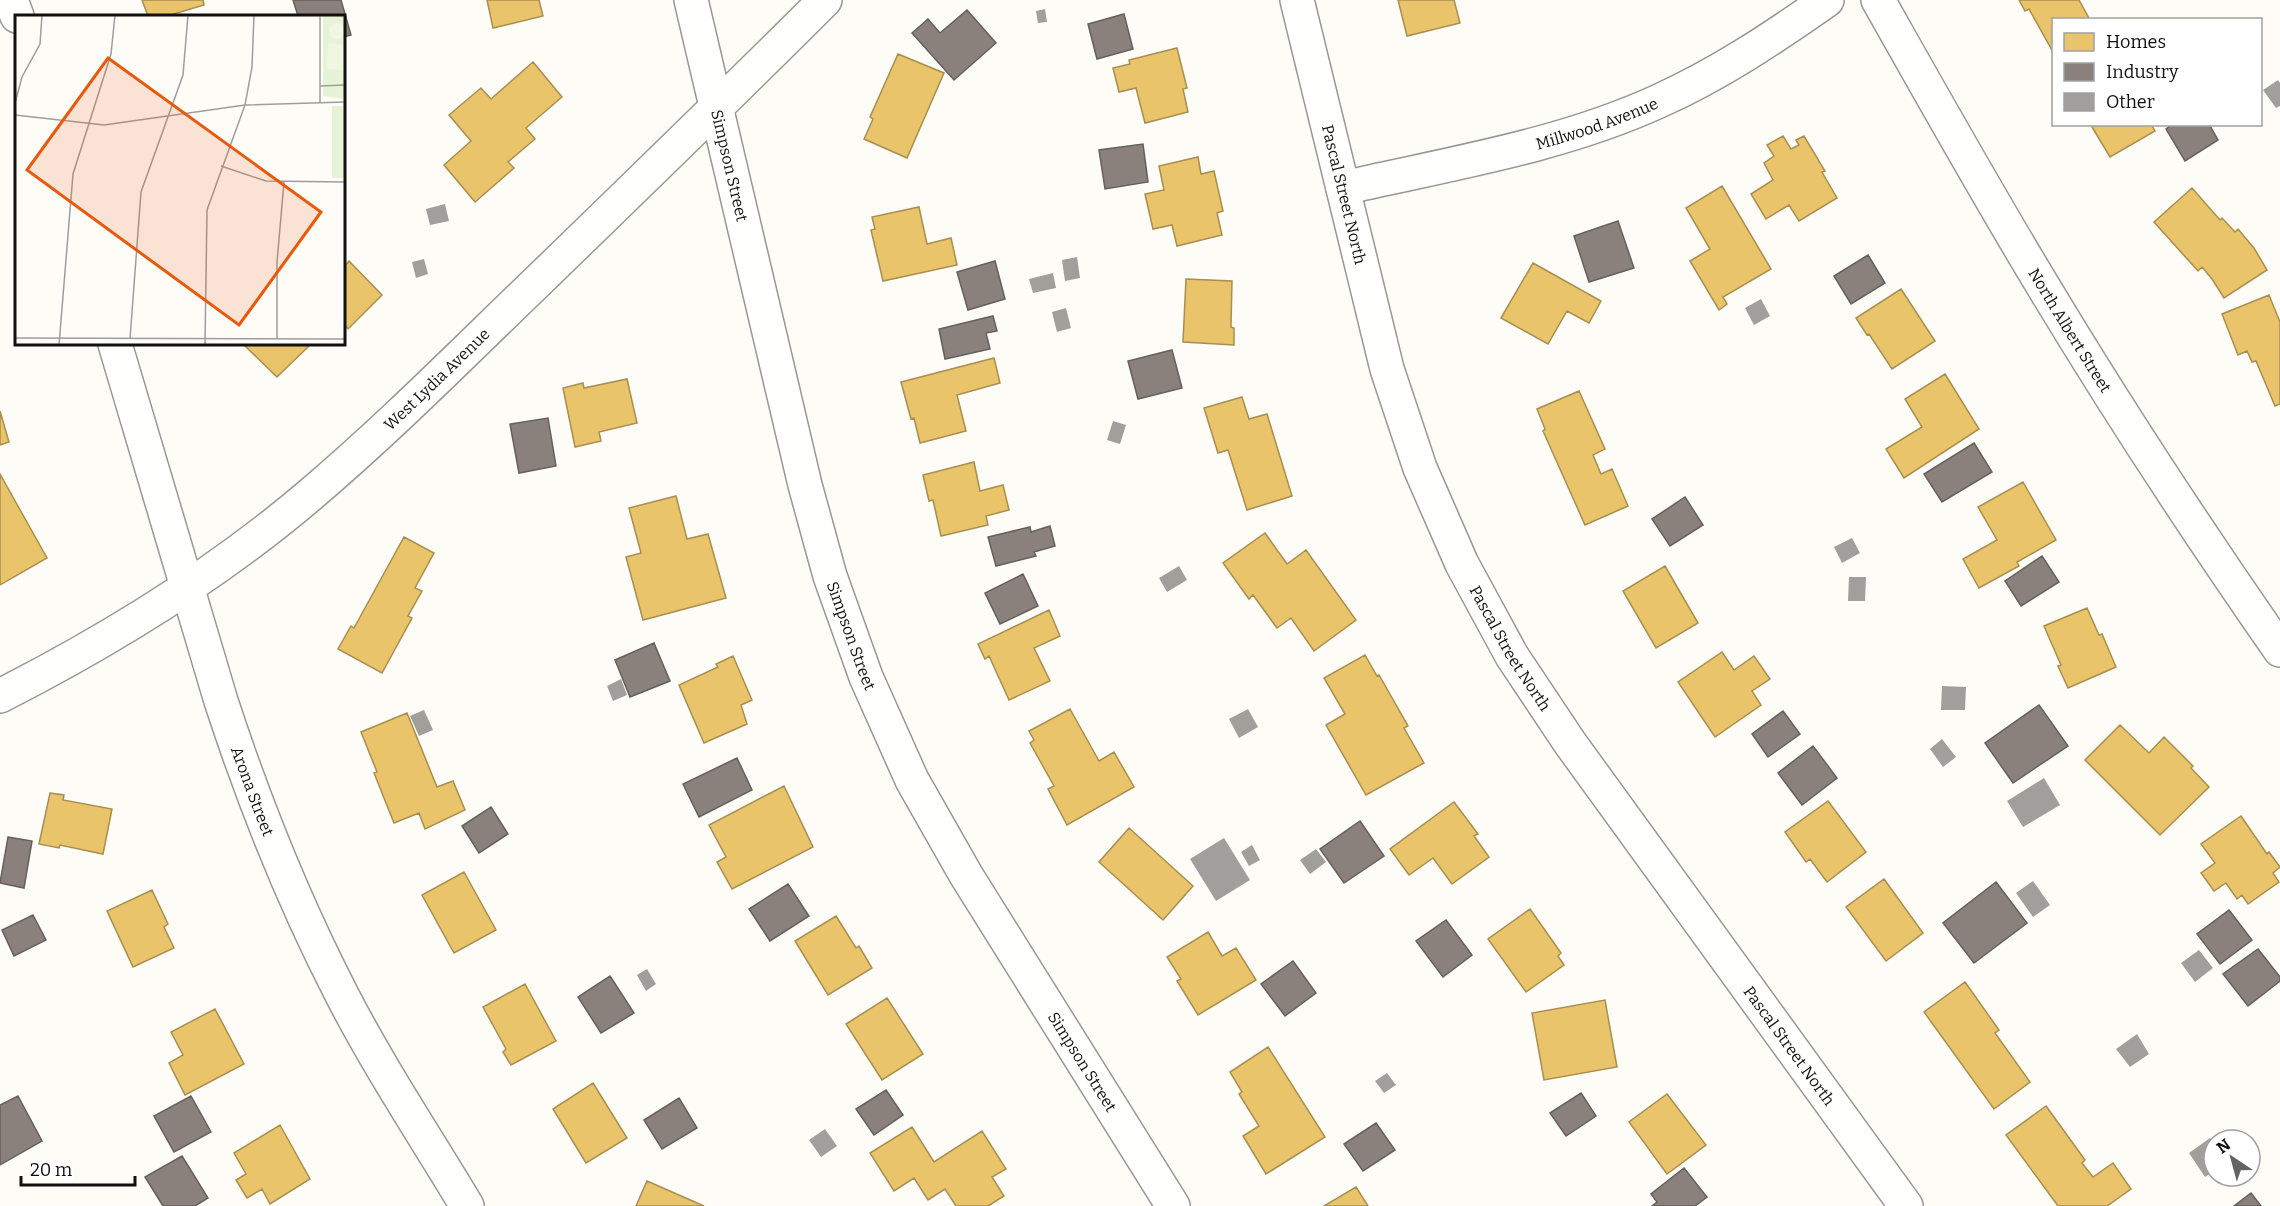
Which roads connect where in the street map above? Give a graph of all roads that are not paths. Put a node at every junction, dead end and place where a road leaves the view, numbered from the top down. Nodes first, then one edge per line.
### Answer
1 (11, 0) edge
2 (691, 0) edge
3 (825, 0) edge
4 (1297, 0) edge
5 (1827, 0) edge
6 (1878, 0) edge
7 (16, 15) edge
8 (716, 108) junction
9 (1343, 188) junction
10 (115, 345) edge
11 (187, 588) junction
12 (2280, 650) edge
13 (0, 696) edge
14 (467, 1206) edge
15 (1173, 1206) edge
16 (1906, 1206) edge

1 - 7 street
2 - 8 street, Simpson Street
3 - 8 street, West Lydia Avenue
4 - 9 street, Pascal Street North
5 - 9 street, Millwood Avenue
6 - 12 street, North Albert Street
8 - 11 street, West Lydia Avenue
8 - 15 street, Simpson Street
9 - 16 street, Pascal Street North
10 - 11 street, Arona Street
11 - 13 street, West Lydia Avenue
11 - 14 street, Arona Street

